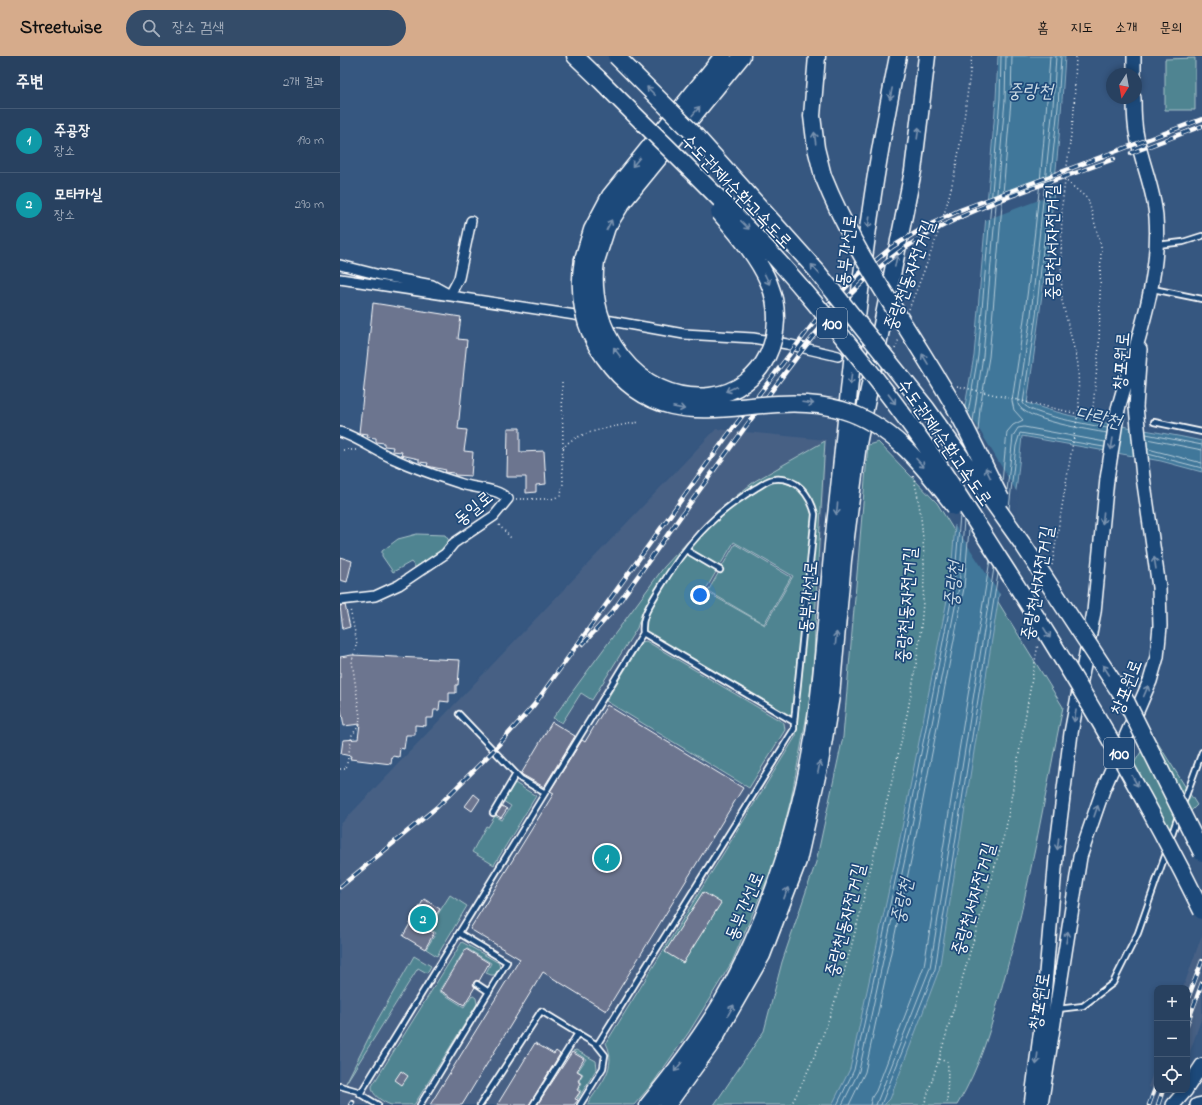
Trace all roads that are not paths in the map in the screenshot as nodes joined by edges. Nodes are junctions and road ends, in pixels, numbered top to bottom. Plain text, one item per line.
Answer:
1 (575, 56) edge
2 (616, 56) edge
3 (723, 56) edge
4 (742, 56) edge
5 (817, 56) edge
6 (898, 56) edge
7 (927, 56) edge
8 (1134, 56) edge
9 (1134, 68) edge
10 (595, 75) junction
11 (1134, 104) edge
12 (471, 221) dead end
13 (1202, 236) edge
14 (1157, 244) junction
15 (589, 260) junction
16 (340, 265) edge
17 (340, 279) edge
18 (1150, 288) junction
19 (450, 295) junction
20 (1202, 299) edge
21 (1143, 320) junction
22 (838, 356) dead end
23 (1154, 422) dead end
24 (340, 432) edge
25 (1202, 432) edge
26 (1024, 546) junction
27 (686, 550) junction
28 (720, 570) dead end
29 (344, 600) edge
30 (1026, 600) junction
31 (643, 633) junction
32 (459, 714) dead end
33 (794, 722) junction
34 (1202, 752) edge
35 (516, 774) junction
36 (545, 793) junction
37 (493, 813) dead end
38 (1202, 853) edge
39 (1202, 911) edge
40 (459, 933) junction
41 (477, 984) dead end
42 (489, 992) junction
43 (1056, 1009) junction
44 (578, 1033) junction
45 (597, 1045) junction
46 (1202, 1065) edge
47 (1034, 1082) junction
48 (1190, 1083) edge
49 (340, 1086) edge
50 (361, 1092) junction
51 (1183, 1093) edge
52 (1043, 1102) edge
53 (1202, 1104) edge
54 (378, 1105) edge
55 (420, 1105) edge
56 (480, 1105) edge
57 (532, 1105) edge
58 (580, 1105) edge
59 (648, 1105) edge
60 (668, 1105) edge
61 (1022, 1105) edge
62 (1031, 1105) edge
63 (1173, 1105) edge
64 (1197, 1105) edge

1 - 10 highway, 수도권제1순환고속도로 / 100
26 -> 2 highway, 수도권제1순환고속도로 / 100, bridge
3 -> 15 highway
15 -> 4 highway
26 -> 5 highway, bridge
6 -> 59 highway, 동부간선로
60 -> 7 highway, 동부간선로
8 - 9 street
10 -> 15 highway, bridge
10 -> 30 highway, 수도권제1순환고속도로 / 100, bridge
11 - 14 street, 창포원로
12 - 19 street
13 - 14 lane
14 - 18 street, 창포원로
15 -> 30 highway, bridge
16 - 19 street
17 - 19 street
18 - 20 lane
18 - 21 street, 창포원로
19 - 22 street
43 -> 21 street, 창포원로, bridge
21 -> 47 street, 창포원로, bridge
23 - 25 lane
24 - 29 street, 동일로
38 -> 26 highway, 수도권제1순환고속도로 / 100, bridge
27 - 28 lane
27 - 31 lane
27 - 33 lane
30 -> 39 highway, 수도권제1순환고속도로 / 100, bridge
31 - 33 lane
31 - 36 lane
32 - 35 lane
33 - 45 lane
34 - 43 lane
35 - 36 lane
35 - 37 lane
36 - 40 lane
40 - 42 lane
40 - 50 lane
41 - 42 lane
42 - 55 lane
43 - 52 street, 창포원로
44 - 45 lane
44 - 56 lane
44 - 57 lane
45 - 58 lane
46 - 48 street
47 - 61 street
47 - 62 street, 창포원로
49 - 50 lane
50 - 54 lane
51 - 63 street
53 - 64 street

